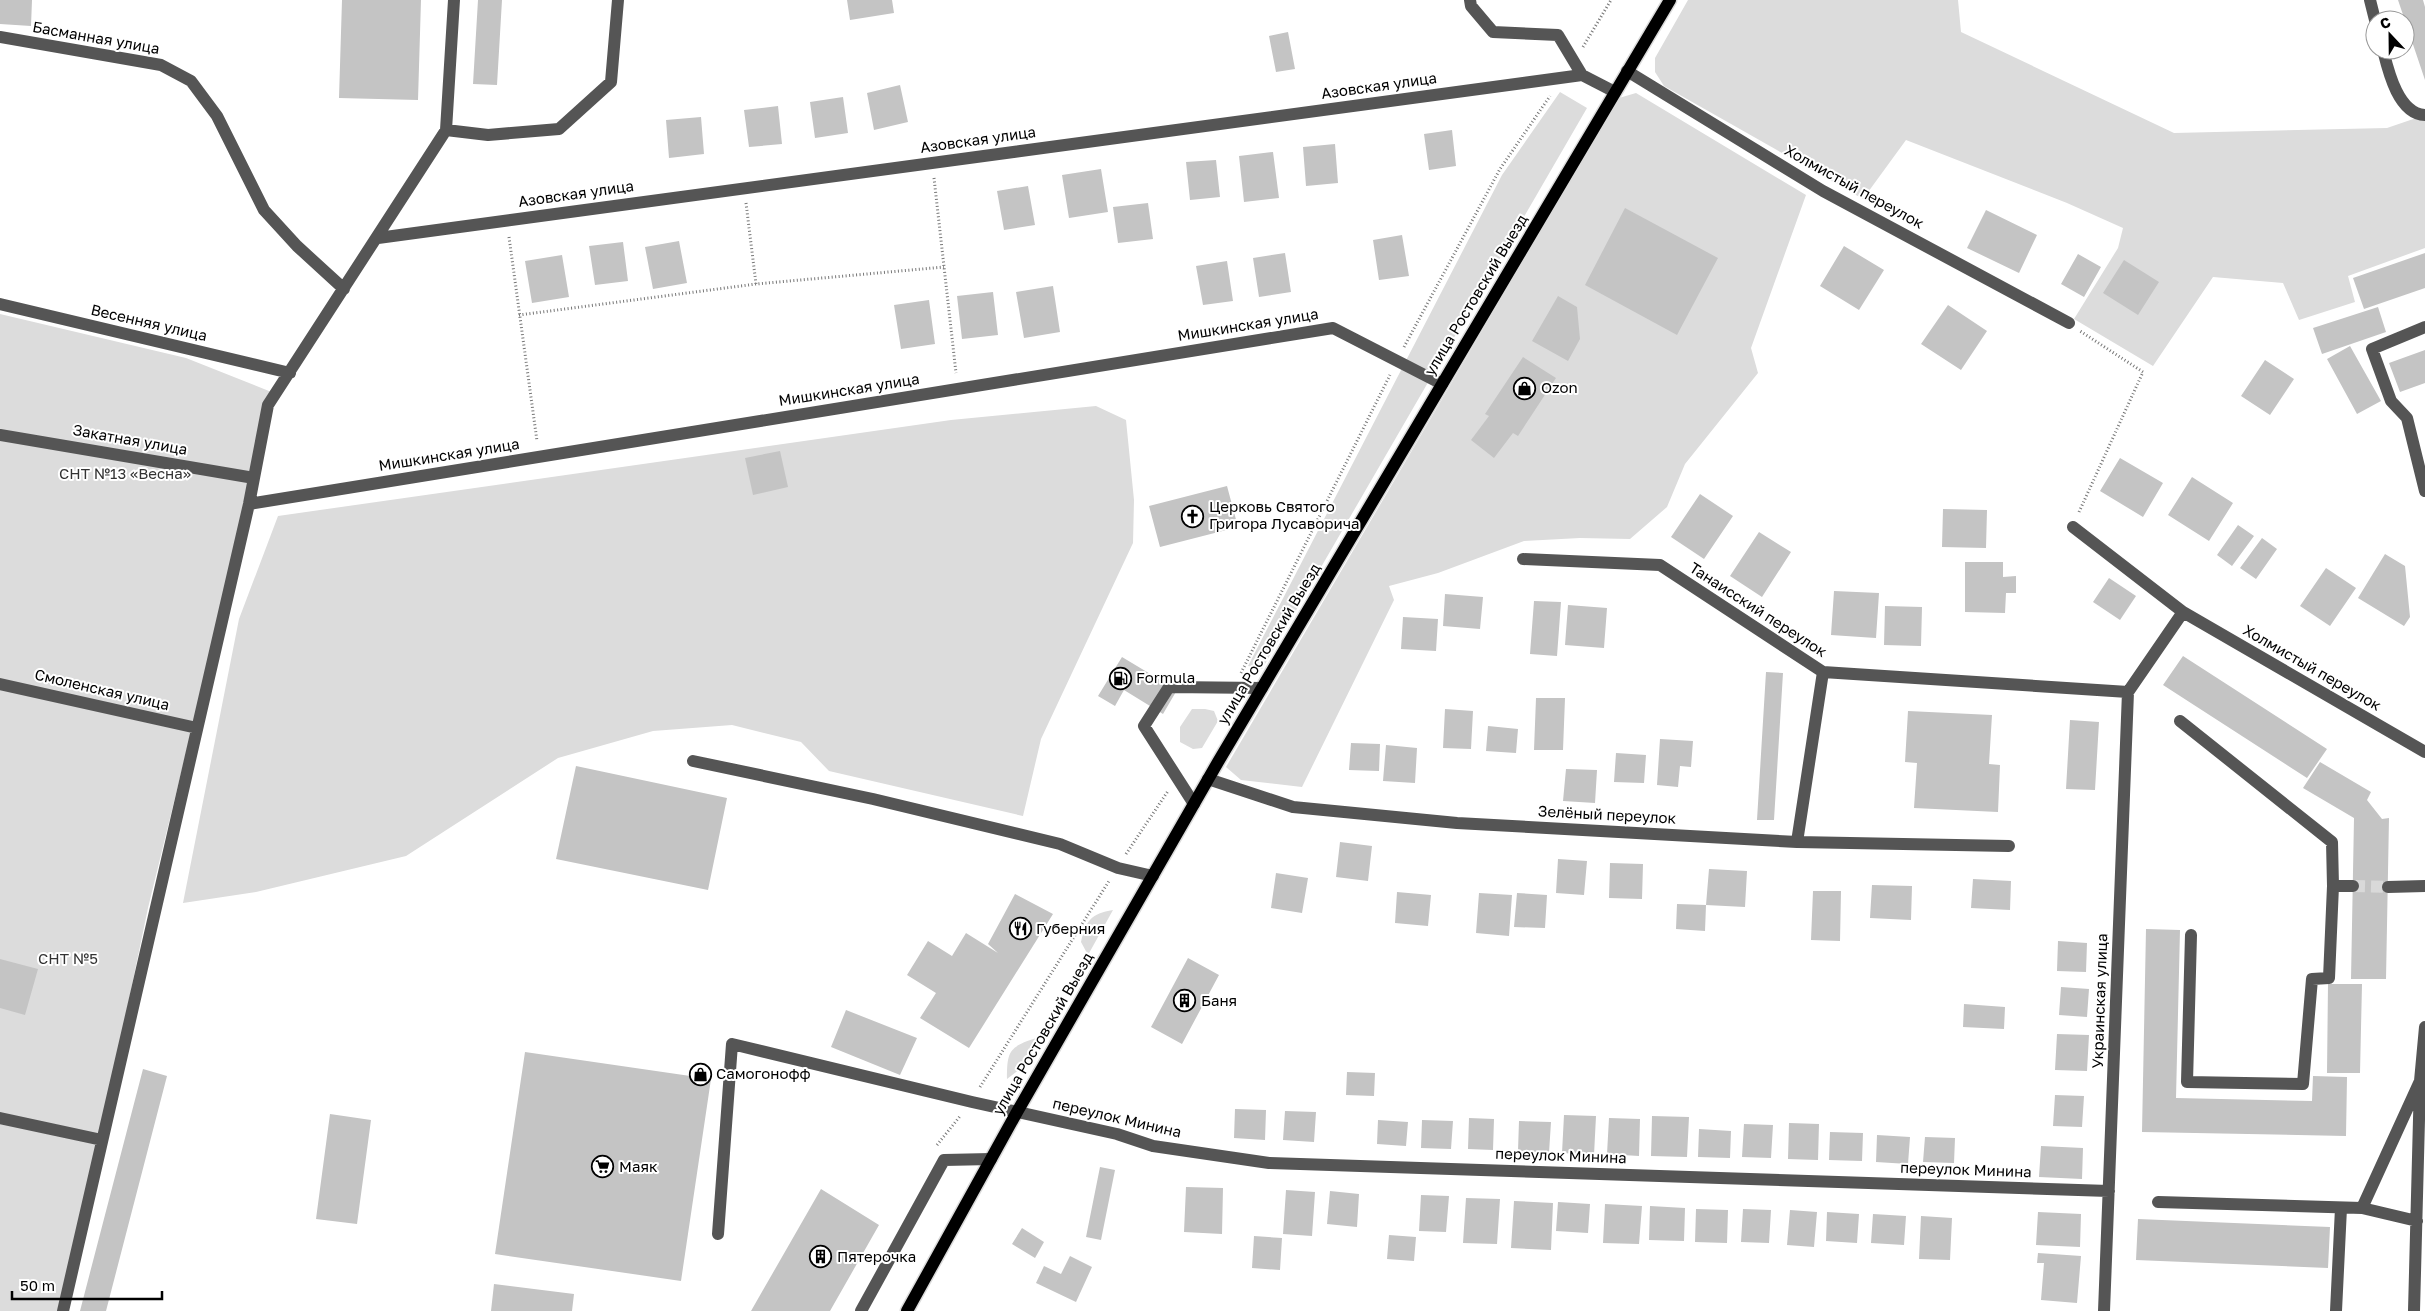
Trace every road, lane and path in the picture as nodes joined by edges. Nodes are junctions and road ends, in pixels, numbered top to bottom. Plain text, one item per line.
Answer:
1 (454, 0) edge
2 (618, 0) edge
3 (1470, 0) edge
4 (1611, 0) edge
5 (1670, 0) edge
6 (0, 37) edge
7 (2386, 60) edge
8 (1574, 62) junction
9 (1627, 71) junction
10 (1582, 75) junction
11 (1563, 78) junction
12 (1615, 92) junction
13 (2425, 115) edge
14 (446, 130) junction
15 (932, 163) junction
16 (744, 188) junction
17 (507, 220) junction
18 (378, 238) junction
19 (944, 267) junction
20 (756, 284) junction
21 (344, 289) junction
22 (0, 304) edge
23 (519, 314) junction
24 (2069, 323) joint
25 (2425, 328) edge
26 (1397, 361) junction
27 (290, 373) junction
28 (1442, 384) junction
29 (958, 389) junction
30 (0, 435) edge
31 (540, 456) junction
32 (254, 478) junction
33 (2425, 492) edge
34 (249, 504) junction
35 (2073, 526) joint
36 (1523, 560) dead end
37 (2183, 612) junction
38 (1823, 672) junction
39 (0, 684) edge
40 (1236, 687) junction
41 (1262, 688) junction
42 (2128, 692) junction
43 (2180, 721) dead end
44 (197, 728) junction
45 (2425, 752) edge
46 (693, 762) dead end
47 (1208, 779) junction
48 (1178, 782) junction
49 (1194, 804) junction
50 (1797, 842) junction
51 (2009, 846) dead end
52 (1118, 868) junction
53 (1153, 876) junction
54 (2333, 886) junction
55 (2353, 886) tunnel mouth
56 (2388, 886) tunnel mouth
57 (2425, 886) edge
58 (2191, 935) dead end
59 (2425, 1026) edge
60 (2420, 1081) junction
61 (972, 1102) junction
62 (1017, 1112) junction
63 (0, 1118) edge
64 (102, 1140) junction
65 (934, 1150) dead end
66 (991, 1159) junction
67 (2109, 1191) junction
68 (2158, 1202) dead end
69 (2341, 1208) junction
70 (2362, 1208) junction
71 (2417, 1221) junction
72 (718, 1234) dead end
73 (63, 1311) edge
74 (861, 1311) edge
75 (907, 1311) edge
76 (2104, 1311) edge
77 (2336, 1311) edge
78 (2414, 1311) edge

1 - 14 street
2 - 14 street
3 - 8 street
4 - 8 path
5 - 9 main road, улица Ростовский Выезд
6 - 21 street, Басманная улица
7 - 13 street
8 - 10 street
9 - 12 main road, улица Ростовский Выезд
9 - 24 street, Холмистый переулок
10 - 11 street, Азовская улица
10 - 12 street
11 - 15 street, Азовская улица
11 - 26 path
12 - 28 main road, улица Ростовский Выезд
14 - 18 street
15 - 16 street, Азовская улица
15 - 19 path
16 - 17 street, Азовская улица
16 - 20 path
17 - 18 street, Азовская улица
17 - 23 path
18 - 21 street
19 - 20 path
19 - 29 path
20 - 23 path
21 - 27 street
22 - 27 street, Весенняя улица
23 - 31 path
24 - 35 path
25 - 33 street
26 - 28 street, Мишкинская улица
26 - 29 street, Мишкинская улица
26 - 40 path
27 - 32 street
28 - 41 main road, улица Ростовский Выезд
29 - 31 street, Мишкинская улица
30 - 32 street, Закатная улица
31 - 34 street, Мишкинская улица
32 - 34 street
34 - 44 street
35 - 37 street, Холмистый переулок
36 - 38 street, Танаисский переулок
37 - 42 street
37 - 45 street, Холмистый переулок
38 - 42 street, Танаисский переулок
38 - 50 street
39 - 44 street, Смоленская улица
40 - 41 street
40 - 48 street
41 - 47 main road, улица Ростовский Выезд
42 - 67 street, Украинская улица
43 - 54 street
44 - 64 street
46 - 52 street
47 - 49 main road, улица Ростовский Выезд
47 - 50 street, Зелёный переулок
48 - 49 street
48 - 52 path
49 - 53 main road, улица Ростовский Выезд
50 - 51 street, Зелёный переулок
52 - 53 street
52 - 61 path
53 - 62 main road, улица Ростовский Выезд
54 - 55 street
54 - 58 street
56 - 57 street
59 - 60 street
60 - 70 street
60 - 71 street
61 - 62 street, переулок Минина
61 - 65 path
61 - 72 street, переулок Минина
62 - 66 main road, улица Ростовский Выезд
62 - 67 street, переулок Минина
63 - 64 street
64 - 73 street
66 - 74 street
66 - 75 main road, улица Ростовский Выезд
67 - 76 street, Украинская улица
68 - 69 street
69 - 70 street
69 - 77 street
70 - 71 street
71 - 78 street

